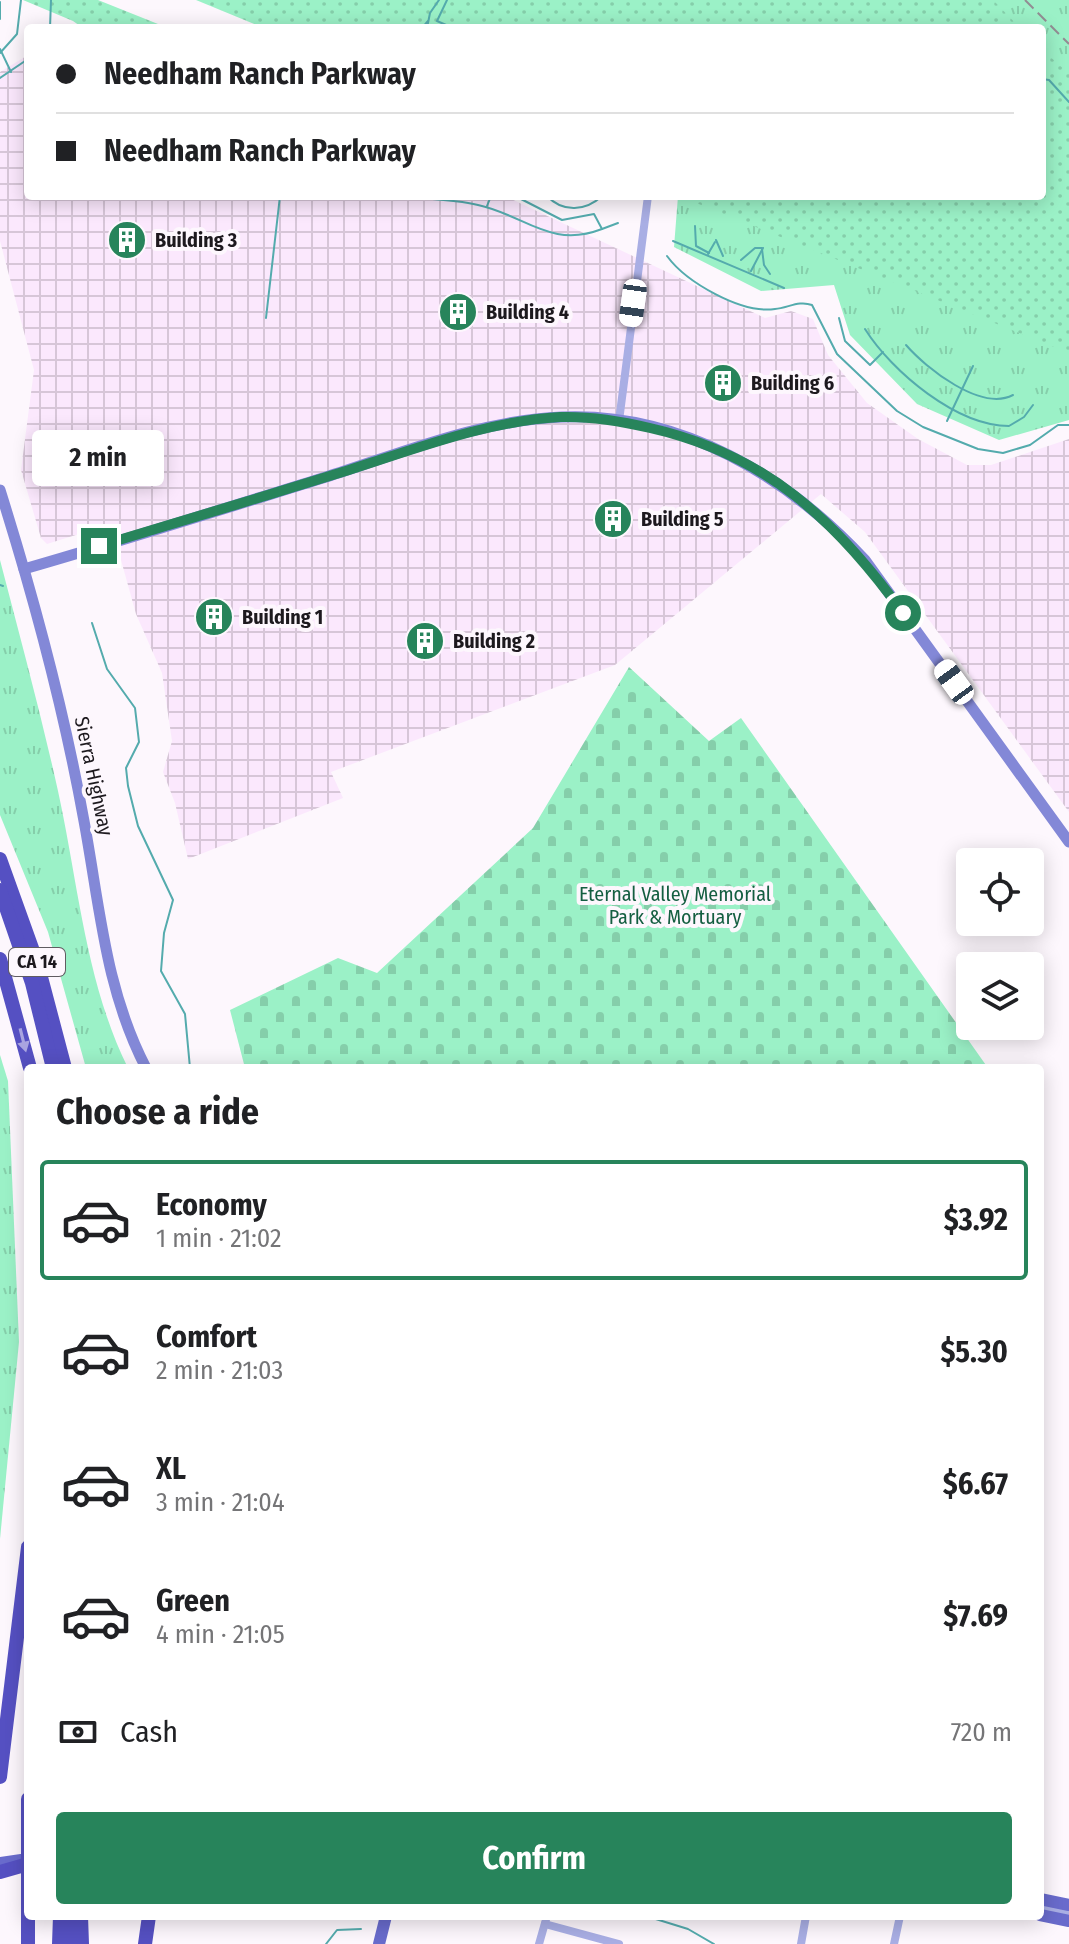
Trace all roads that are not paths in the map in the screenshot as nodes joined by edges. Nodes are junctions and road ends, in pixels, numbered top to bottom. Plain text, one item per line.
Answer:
1 (647, 200) edge
2 (619, 421) junction
3 (0, 490) edge
4 (24, 569) junction
5 (1069, 842) edge
6 (0, 859) edge
7 (0, 890) edge
8 (0, 913) edge
9 (0, 959) edge
10 (29, 1064) edge
11 (43, 1064) edge
12 (52, 1064) edge
13 (64, 1064) edge
14 (144, 1064) edge
15 (24, 1580) edge
16 (0, 1777) edge
17 (24, 1862) edge
18 (0, 1863) edge
19 (24, 1863) edge
20 (0, 1872) edge
21 (1044, 1900) edge
22 (1069, 1905) edge
23 (1044, 1908) edge
24 (1069, 1912) edge
25 (1044, 1916) edge
26 (28, 1920) edge
27 (60, 1920) edge
28 (71, 1920) edge
29 (81, 1920) edge
30 (90, 1920) edge
31 (148, 1920) edge
32 (385, 1920) edge
33 (546, 1920) edge
34 (805, 1920) edge
35 (899, 1920) edge
36 (1069, 1921) edge
37 (28, 1944) edge
38 (59, 1944) edge
39 (71, 1944) edge
40 (82, 1944) edge
41 (90, 1944) edge
42 (145, 1944) edge
43 (379, 1944) edge
44 (539, 1944) edge
45 (619, 1944) edge
46 (801, 1944) edge
47 (894, 1944) edge

1 - 2 street
2 - 4 street
2 - 5 street
3 - 4 street, Sierra Highway
4 - 14 street, Sierra Highway
6 - 13 highway, CA 14
7 - 12 highway
8 - 11 highway
9 -> 10 highway, CA 14
15 - 16 highway
17 - 18 main road
19 - 20 highway
21 - 22 main road
23 - 24 street
25 - 36 main road
26 - 37 highway
27 - 38 highway
28 - 39 highway
29 - 40 highway
30 - 41 highway
31 - 42 highway
32 - 43 main road
33 - 44 street
33 - 45 street
34 - 46 street
35 - 47 street

